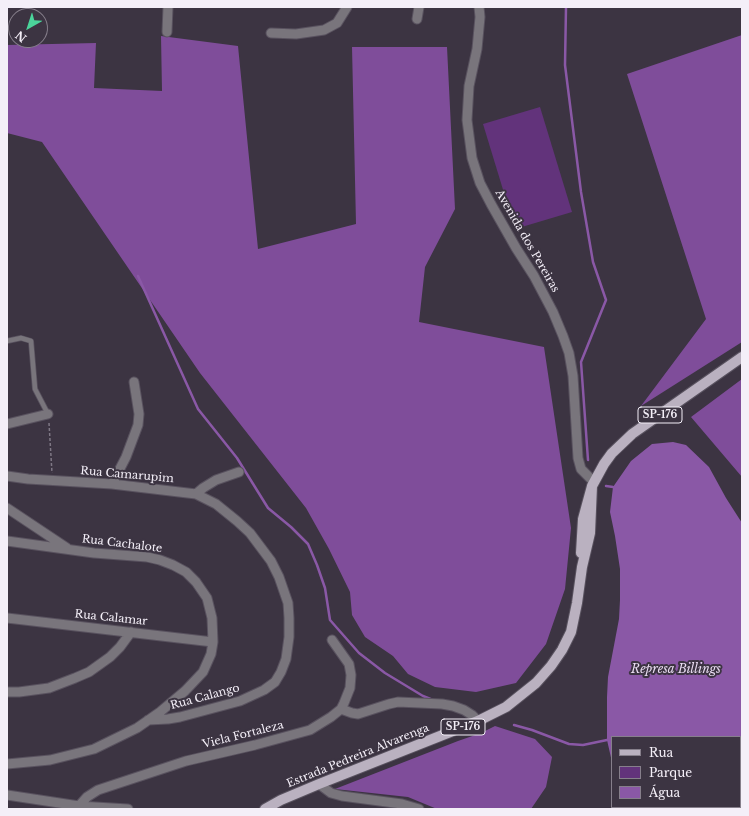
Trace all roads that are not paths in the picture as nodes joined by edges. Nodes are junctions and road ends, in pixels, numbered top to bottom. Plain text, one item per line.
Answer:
1 (168, 7) edge
2 (347, 7) edge
3 (419, 7) edge
4 (478, 7) edge
5 (417, 19) dead end
6 (167, 32) dead end
7 (271, 33) dead end
8 (7, 341) edge
9 (742, 357) edge
10 (134, 382) dead end
11 (48, 414) joint
12 (7, 424) edge
13 (239, 472) dead end
14 (7, 476) edge
15 (593, 483) junction
16 (112, 484) junction
17 (196, 494) junction
18 (7, 508) edge
19 (7, 542) edge
20 (68, 549) junction
21 (7, 618) edge
22 (132, 632) junction
23 (332, 640) dead end
24 (213, 642) junction
25 (7, 692) edge
26 (341, 709) junction
27 (148, 720) junction
28 (478, 721) junction
29 (7, 764) edge
30 (319, 784) junction
31 (7, 795) edge
32 (78, 806) junction
33 (128, 809) edge
34 (265, 809) edge
35 (418, 809) edge

1 - 6 street
2 - 7 street
3 - 5 street
4 - 15 street, Avenida dos Pereiras
8 - 11 lane
9 - 15 main road, SP-176
10 - 16 street
11 - 12 street
13 - 17 street
14 - 16 street, Rua Camarupim
15 - 28 main road, Estrada Pedreira Alvarenga / SP-176
16 - 17 street, Rua Camarupim
17 - 27 street, Rua Calango
18 - 20 street
19 - 20 street, Rua Cachalote
20 - 24 street, Rua Cachalote
21 - 22 street, Rua Calamar
22 - 24 street, Rua Calamar
22 - 25 street
23 - 26 street
24 - 27 street, Rua Cachalote
26 - 28 street
26 - 32 street, Viela Fortaleza
27 - 29 street, Rua Cachalote
28 - 30 main road, Estrada Pedreira Alvarenga / SP-176
30 - 34 main road, Estrada Pedreira Alvarenga / SP-176
30 - 35 street
31 - 32 street
32 - 33 street

